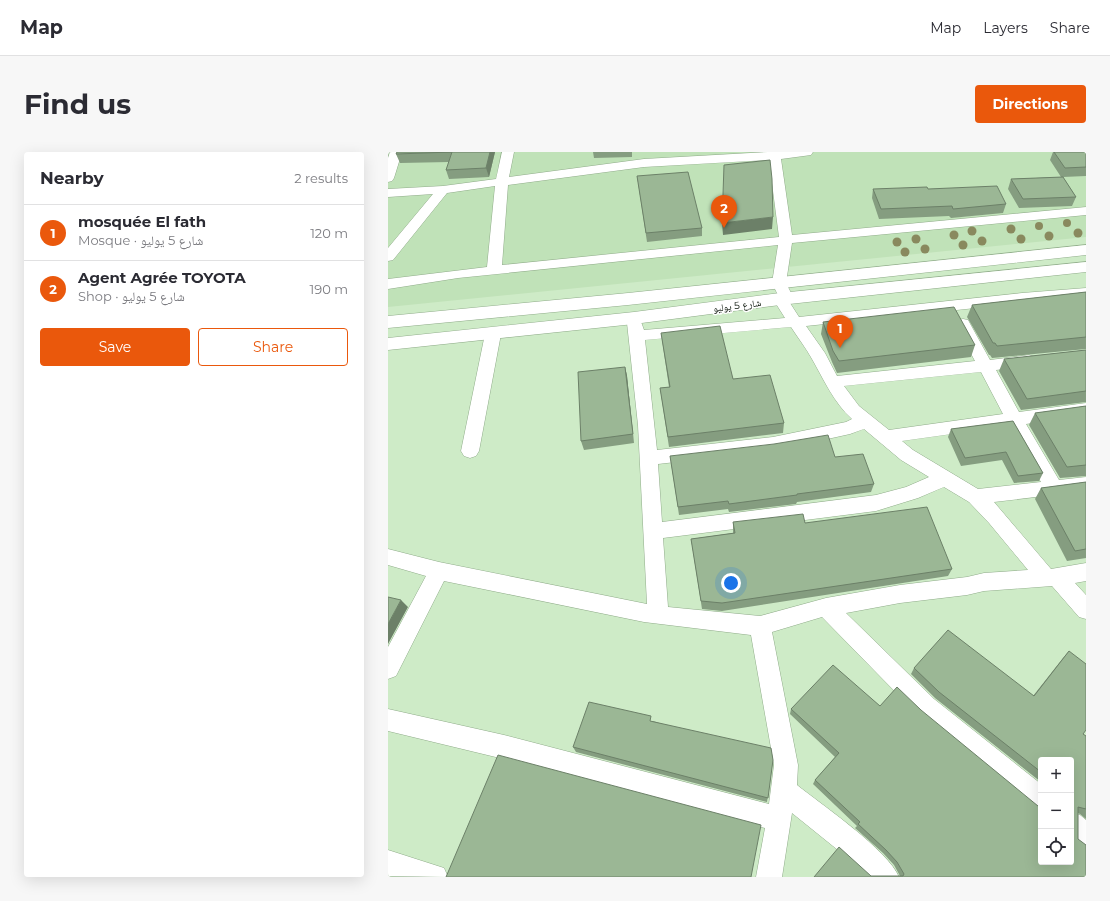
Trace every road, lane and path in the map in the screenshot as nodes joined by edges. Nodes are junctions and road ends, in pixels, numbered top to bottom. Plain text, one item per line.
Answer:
1 (396, 152) edge
2 (508, 152) edge
3 (807, 152) edge
4 (774, 154) edge
5 (645, 158) edge
6 (388, 178) edge
7 (502, 182) junction
8 (443, 190) junction
9 (388, 193) edge
10 (1086, 211) edge
11 (786, 240) junction
12 (1086, 250) edge
13 (388, 256) edge
14 (1086, 267) edge
15 (494, 271) junction
16 (388, 284) edge
17 (1086, 293) edge
18 (782, 294) junction
19 (951, 305) junction
20 (388, 322) edge
21 (795, 322) junction
22 (635, 327) junction
23 (493, 334) junction
24 (388, 344) edge
25 (1048, 359) edge
26 (986, 366) junction
27 (832, 382) junction
28 (1086, 409) edge
29 (1014, 419) junction
30 (865, 420) junction
31 (885, 437) junction
32 (470, 451) dead end
33 (649, 458) junction
34 (945, 477) junction
35 (1086, 484) edge
36 (1054, 488) junction
37 (976, 497) junction
38 (652, 531) junction
39 (388, 557) edge
40 (439, 571) junction
41 (1086, 572) edge
42 (1052, 577) junction
43 (826, 607) junction
44 (1086, 610) edge
45 (658, 615) junction
46 (760, 626) junction
47 (388, 669) edge
48 (388, 720) edge
49 (784, 791) junction
50 (1038, 798) edge
51 (778, 820) junction
52 (1074, 827) edge
53 (1086, 837) edge
54 (388, 863) edge
55 (435, 877) edge
56 (769, 877) edge
57 (886, 877) edge

1 - 6 street
2 - 7 street
3 - 4 street
4 - 5 street
4 - 11 street
5 - 7 street
7 - 8 street
7 - 15 street
8 - 9 street
8 - 13 street
10 - 11 street
11 - 15 street
11 - 18 street
12 - 18 main road, شارع 5 يوليو
14 - 18 main road, شارع 5 يوليو
15 - 16 street
17 - 19 street
18 - 20 main road, شارع 5 يوليو
18 - 21 street
18 - 22 main road, شارع 5 يوليو
19 - 21 street
19 - 26 street
21 - 22 street
21 - 27 street
22 - 23 main road, شارع 5 يوليو
22 - 33 street
23 - 24 main road, شارع 5 يوليو
23 - 32 street
25 - 26 street
26 - 27 street
26 - 29 street
27 - 30 street
28 - 29 street
29 - 31 street
29 - 36 street
30 - 31 street
30 - 33 street
31 - 34 street
33 - 38 street
34 - 37 street
34 - 38 street
35 - 36 street
36 - 37 street
37 - 42 street
38 - 45 street
39 - 40 street
40 - 45 street
40 - 47 street
41 - 42 street
42 - 43 street
42 - 44 street
43 - 46 street
43 - 50 street
45 - 46 street
46 - 49 street
48 - 51 street
49 - 51 street
49 - 57 street
51 - 56 street
52 - 53 street
54 - 55 street

